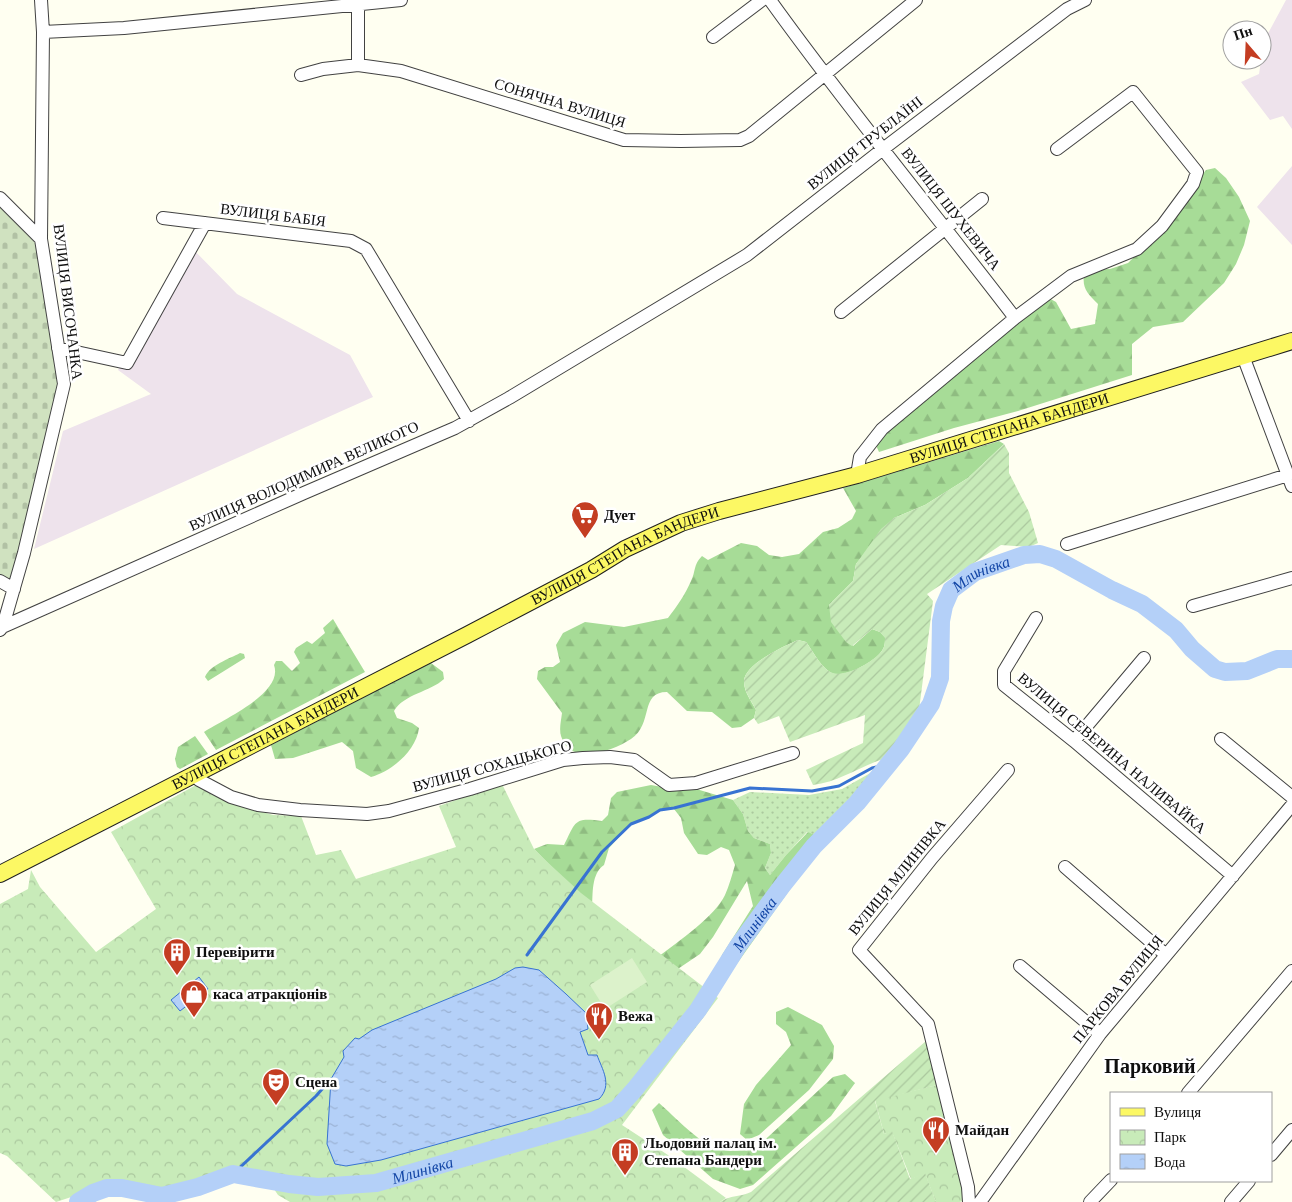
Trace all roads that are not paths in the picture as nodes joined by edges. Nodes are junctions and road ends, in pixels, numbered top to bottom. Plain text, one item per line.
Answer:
1 (41, 0) edge
2 (401, 0) edge
3 (762, 0) edge
4 (770, 0) edge
5 (916, 0) edge
6 (1085, 0) edge
7 (356, 3) edge
8 (43, 32) junction
9 (713, 38) dead end
10 (358, 66) junction
11 (824, 74) junction
12 (301, 75) dead end
13 (883, 149) junction
14 (1057, 149) dead end
15 (0, 198) edge
16 (982, 199) dead end
17 (163, 218) dead end
18 (204, 223) junction
19 (946, 228) junction
20 (41, 239) junction
21 (841, 312) dead end
22 (1015, 318) junction
23 (610, 338) joint
24 (1292, 341) edge
25 (58, 348) junction
26 (1243, 356) junction
27 (468, 421) junction
28 (1287, 459) edge
29 (857, 475) junction
30 (1290, 481) edge
31 (1066, 544) dead end
32 (1292, 578) edge
33 (0, 580) edge
34 (14, 589) junction
35 (1193, 606) dead end
36 (1036, 618) dead end
37 (1, 628) edge
38 (1144, 658) dead end
39 (1221, 739) dead end
40 (1074, 741) junction
41 (793, 753) dead end
42 (1008, 770) dead end
43 (196, 774) junction
44 (1292, 797) edge
45 (1292, 806) edge
46 (1065, 867) dead end
47 (0, 874) edge
48 (1233, 876) junction
49 (1166, 955) junction
50 (1020, 966) dead end
51 (1292, 971) edge
52 (1100, 1034) junction
53 (1189, 1092) edge
54 (1292, 1130) edge
55 (1272, 1154) edge
56 (1110, 1181) edge
57 (1248, 1182) edge
58 (969, 1202) edge
59 (980, 1202) edge
60 (1090, 1202) edge
61 (1231, 1202) edge

1 - 8 street, ВУЛИЦЯ ВИСОЧАНКА
2 - 7 street
3 - 9 street
4 - 11 street, ВУЛИЦЯ ШУХЕВИЧА
5 - 11 street, СОНЯЧНА ВУЛИЦЯ
6 - 13 street, ВУЛИЦЯ ТРУБЛАЇНІ
7 - 8 street
7 - 10 street
8 - 20 street, ВУЛИЦЯ ВИСОЧАНКА
10 - 11 street, СОНЯЧНА ВУЛИЦЯ
10 - 12 street, СОНЯЧНА ВУЛИЦЯ
11 - 13 street, ВУЛИЦЯ ШУХЕВИЧА
13 - 19 street, ВУЛИЦЯ ШУХЕВИЧА
13 - 23 street, ВУЛИЦЯ ТРУБЛАЇНІ
14 - 22 street
15 - 20 street
16 - 19 street
17 - 18 street
18 - 25 street, ВУЛИЦЯ БАБІЯ
18 - 27 street, ВУЛИЦЯ БАБІЯ
19 - 21 street
19 - 22 street, ВУЛИЦЯ ШУХЕВИЧА
20 - 25 street, ВУЛИЦЯ ВИСОЧАНКА
22 - 29 street
23 - 27 street, ВУЛИЦЯ ВОЛОДИМИРА ВЕЛИКОГО
24 - 26 main road, ВУЛИЦЯ СТЕПАНА БАНДЕРИ
25 - 34 street, ВУЛИЦЯ ВИСОЧАНКА
26 - 28 street
26 - 29 main road, ВУЛИЦЯ СТЕПАНА БАНДЕРИ
27 - 37 street, ВУЛИЦЯ ВОЛОДИМИРА ВЕЛИКОГО
28 - 30 street
29 - 43 main road, ВУЛИЦЯ СТЕПАНА БАНДЕРИ
30 - 31 street
32 - 35 street
33 - 34 street
34 - 37 street, ВУЛИЦЯ ВИСОЧАНКА
36 - 40 street, ВУЛИЦЯ СЕВЕРИНА НАЛИВАЙКА
38 - 40 street
39 - 44 street
40 - 48 street, ВУЛИЦЯ СЕВЕРИНА НАЛИВАЙКА
41 - 43 street, ВУЛИЦЯ СОХАЦЬКОГО
42 - 58 street, ВУЛИЦЯ МЛИНІВКА
43 - 47 main road, ВУЛИЦЯ СТЕПАНА БАНДЕРИ
45 - 48 street, ПАРКОВА ВУЛИЦЯ
46 - 49 street
48 - 49 street, ПАРКОВА ВУЛИЦЯ
49 - 52 street, ПАРКОВА ВУЛИЦЯ
50 - 52 street
51 - 53 street
52 - 59 street, ПАРКОВА ВУЛИЦЯ
54 - 55 street
56 - 60 street
57 - 61 street

